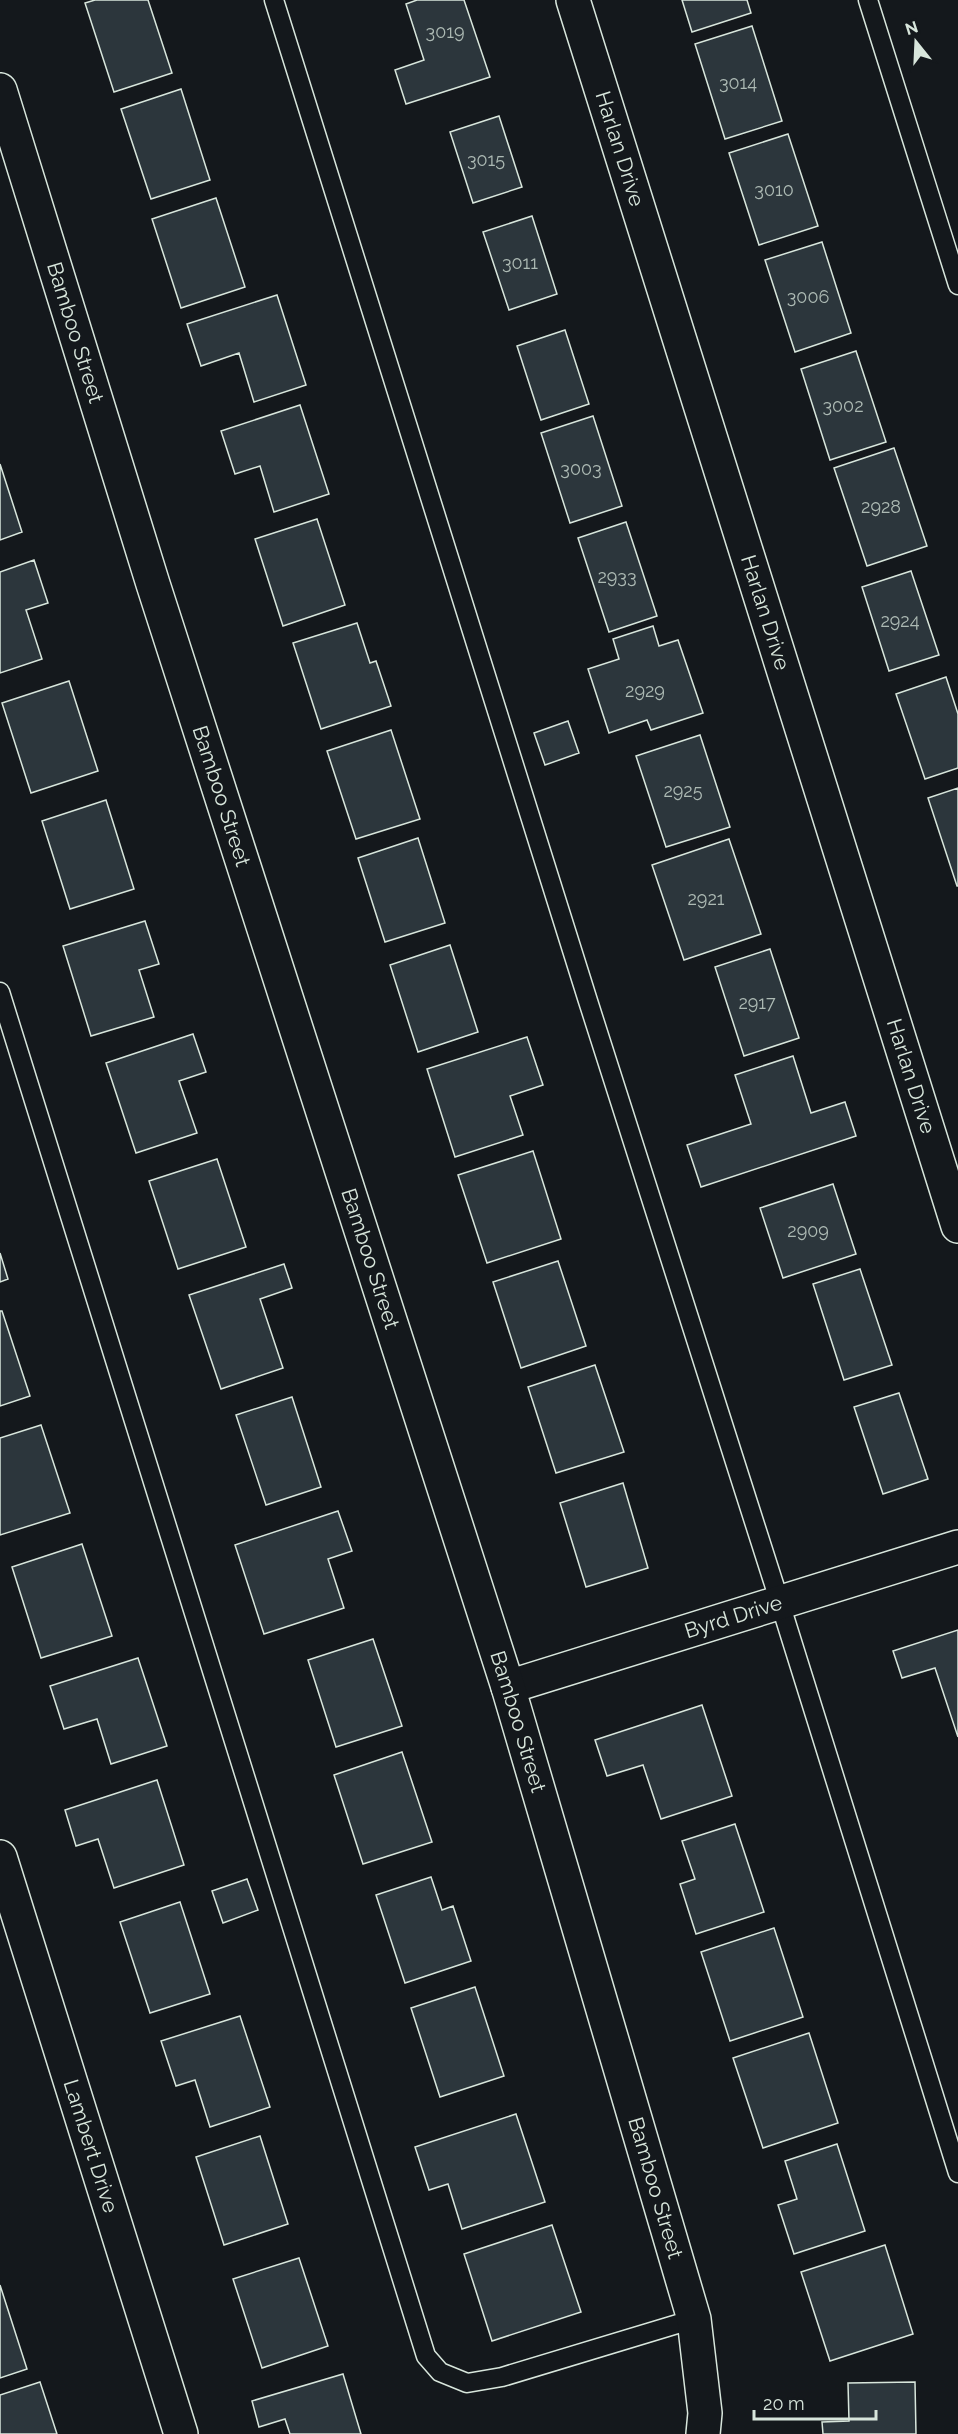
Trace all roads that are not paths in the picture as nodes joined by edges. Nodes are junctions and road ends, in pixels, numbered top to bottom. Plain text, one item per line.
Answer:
1 (274, 0) edge
2 (573, 0) edge
3 (868, 0) edge
4 (0, 90) edge
5 (958, 285) edge
6 (0, 992) edge
7 (958, 1226) edge
8 (958, 1547) edge
9 (780, 1603) junction
10 (508, 1687) junction
11 (0, 1857) edge
12 (958, 2173) edge
13 (694, 2319) junction
14 (181, 2434) edge
15 (703, 2434) edge

1 - 9 lane
2 - 7 street, Harlan Drive
3 - 5 lane
4 - 10 street, Bamboo Street
6 - 13 lane
8 - 9 street, Byrd Drive
9 - 10 street, Byrd Drive
9 - 12 lane
10 - 13 street, Bamboo Street
11 - 14 street, Lambert Drive
13 - 15 street, Bamboo Street

